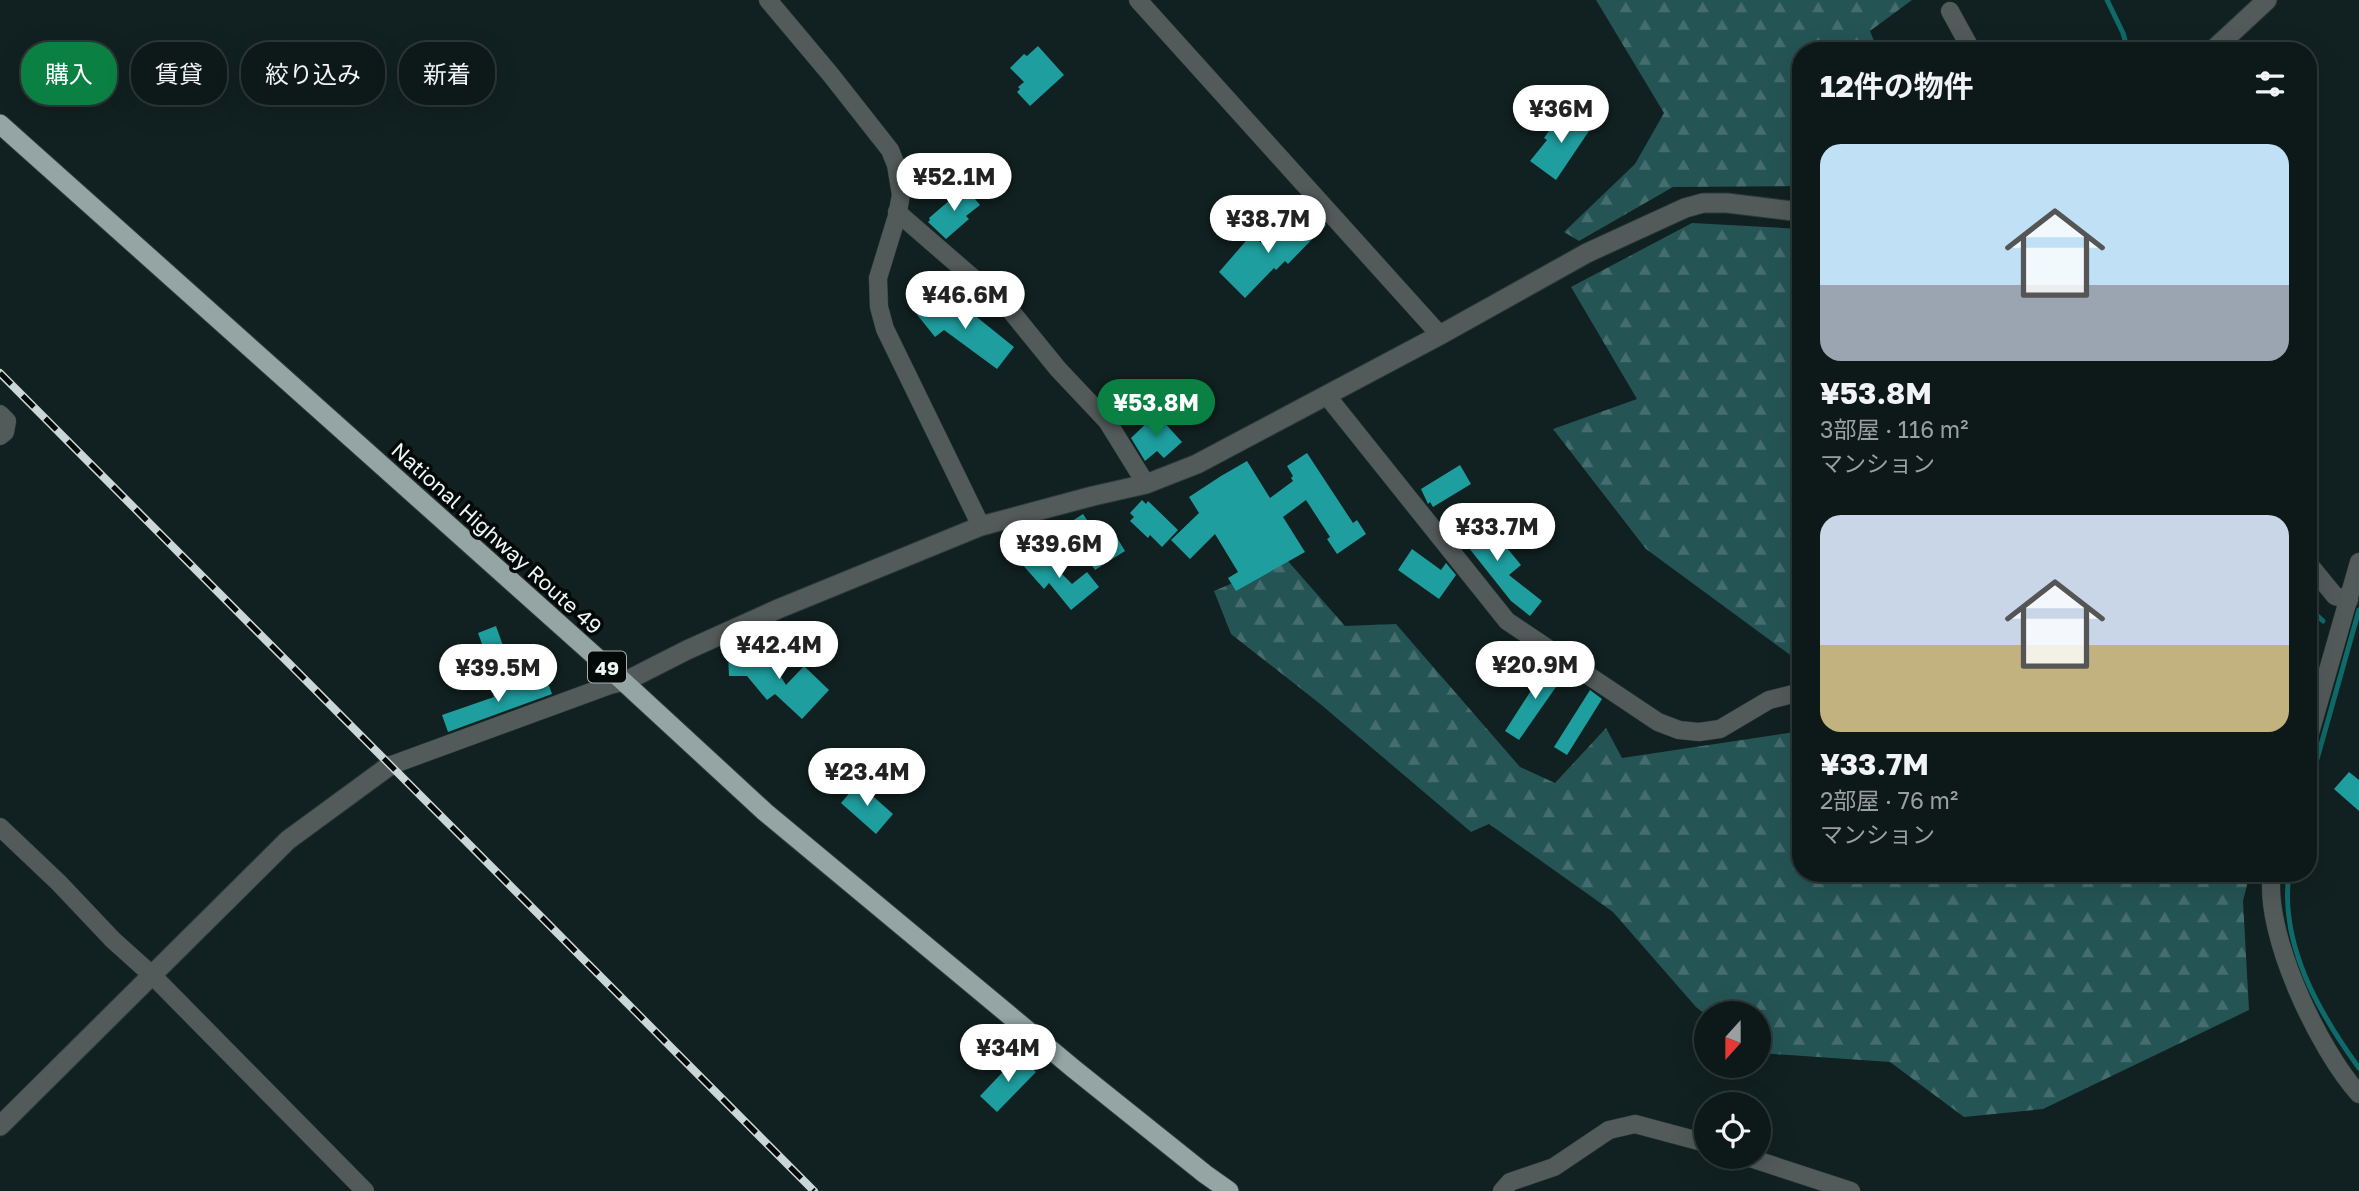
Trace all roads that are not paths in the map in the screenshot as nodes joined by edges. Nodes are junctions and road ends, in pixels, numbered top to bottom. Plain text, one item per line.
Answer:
1 (768, 0) edge
2 (1138, 0) edge
3 (2267, 0) edge
4 (1950, 10) dead end
5 (1967, 42) edge
6 (2222, 42) edge
7 (0, 124) edge
8 (1792, 211) edge
9 (897, 212) junction
10 (1440, 335) junction
11 (1327, 396) junction
12 (0, 414) edge
13 (0, 436) edge
14 (1146, 485) junction
15 (981, 526) junction
16 (2359, 562) edge
17 (2317, 574) edge
18 (2349, 600) junction
19 (624, 682) junction
20 (1792, 694) edge
21 (2317, 709) edge
22 (390, 766) joint
23 (3, 836) edge
24 (2271, 882) edge
25 (153, 976) junction
26 (2359, 1094) edge
27 (0, 1126) edge
28 (1694, 1140) edge
29 (1771, 1165) edge
30 (365, 1191) edge
31 (1229, 1191) edge
32 (1502, 1191) edge
33 (1851, 1191) edge

1 - 9 street
2 - 10 street
3 - 6 street
4 - 5 street
7 - 19 highway, National Highway Route 49 / 49
8 - 10 street
9 - 14 street
9 - 15 street
10 - 11 street
11 - 14 street
11 - 20 street
12 - 13 street
14 - 15 street
15 - 19 street
16 - 18 street
17 - 18 street
18 - 21 street
19 - 22 street
19 - 31 highway, National Highway Route 49 / 49
22 - 25 street
23 - 25 street
24 - 26 street
25 - 27 street
25 - 30 street
28 - 32 street
29 - 33 street

